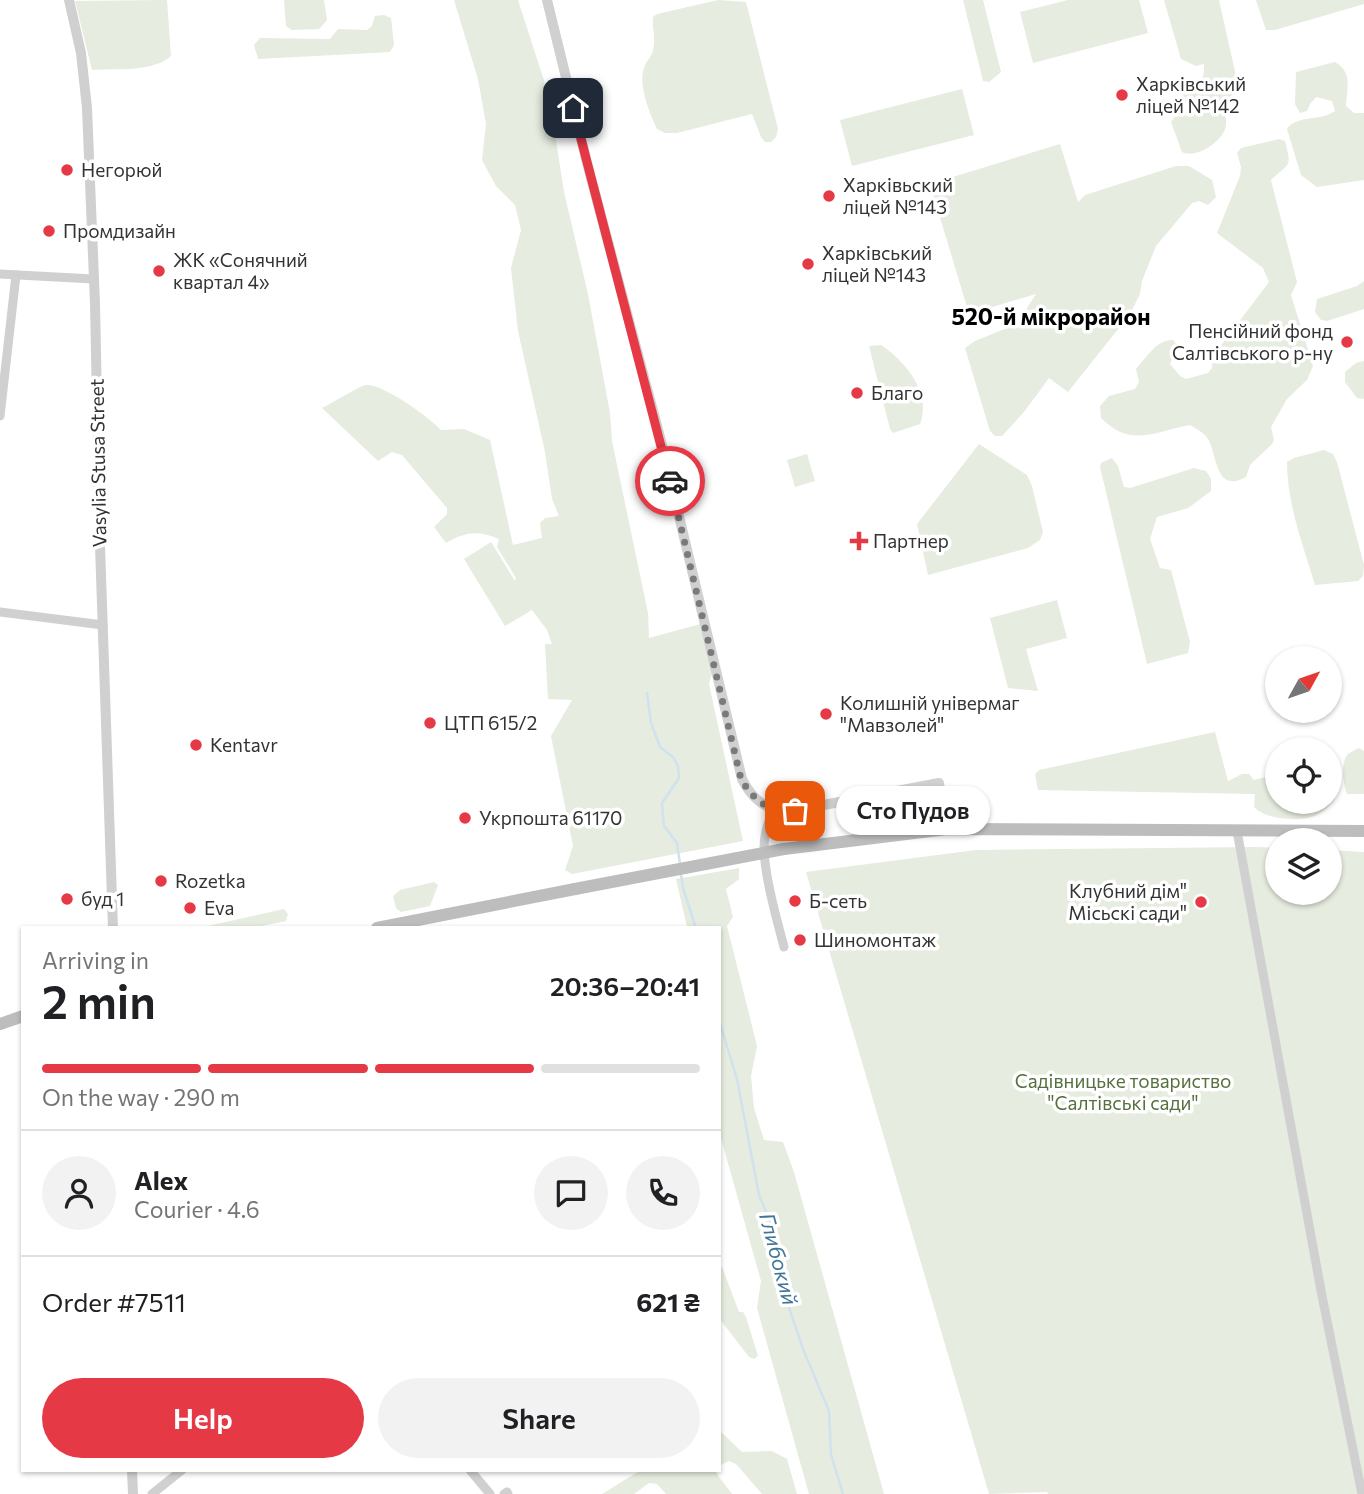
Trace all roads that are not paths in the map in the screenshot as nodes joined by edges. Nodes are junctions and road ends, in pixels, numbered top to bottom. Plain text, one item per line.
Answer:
1 (69, 0) edge
2 (547, 0) edge
3 (0, 274) edge
4 (16, 275) junction
5 (93, 279) junction
6 (0, 416) edge
7 (0, 612) edge
8 (103, 625) junction
9 (774, 810) junction
10 (947, 829) junction
11 (1237, 831) junction
12 (1364, 831) edge
13 (113, 926) edge
14 (387, 926) edge
15 (784, 947) dead end
16 (21, 1017) edge
17 (0, 1024) edge
18 (132, 1472) edge
19 (180, 1472) edge
20 (472, 1472) edge
21 (133, 1494) edge
22 (152, 1494) edge
23 (490, 1494) edge
24 (1362, 1494) edge

1 - 5 street, Vasylia Stusa Street
2 - 9 street
3 - 4 street
4 - 5 street
4 - 6 street
5 - 8 street, Vasylia Stusa Street
7 - 8 street
8 - 13 street, Vasylia Stusa Street
9 - 10 street
9 - 15 street
10 - 11 main road
10 - 14 main road, bridge
11 - 12 main road
11 - 24 street
16 - 17 main road
18 - 21 street
19 - 22 street
20 - 23 street

